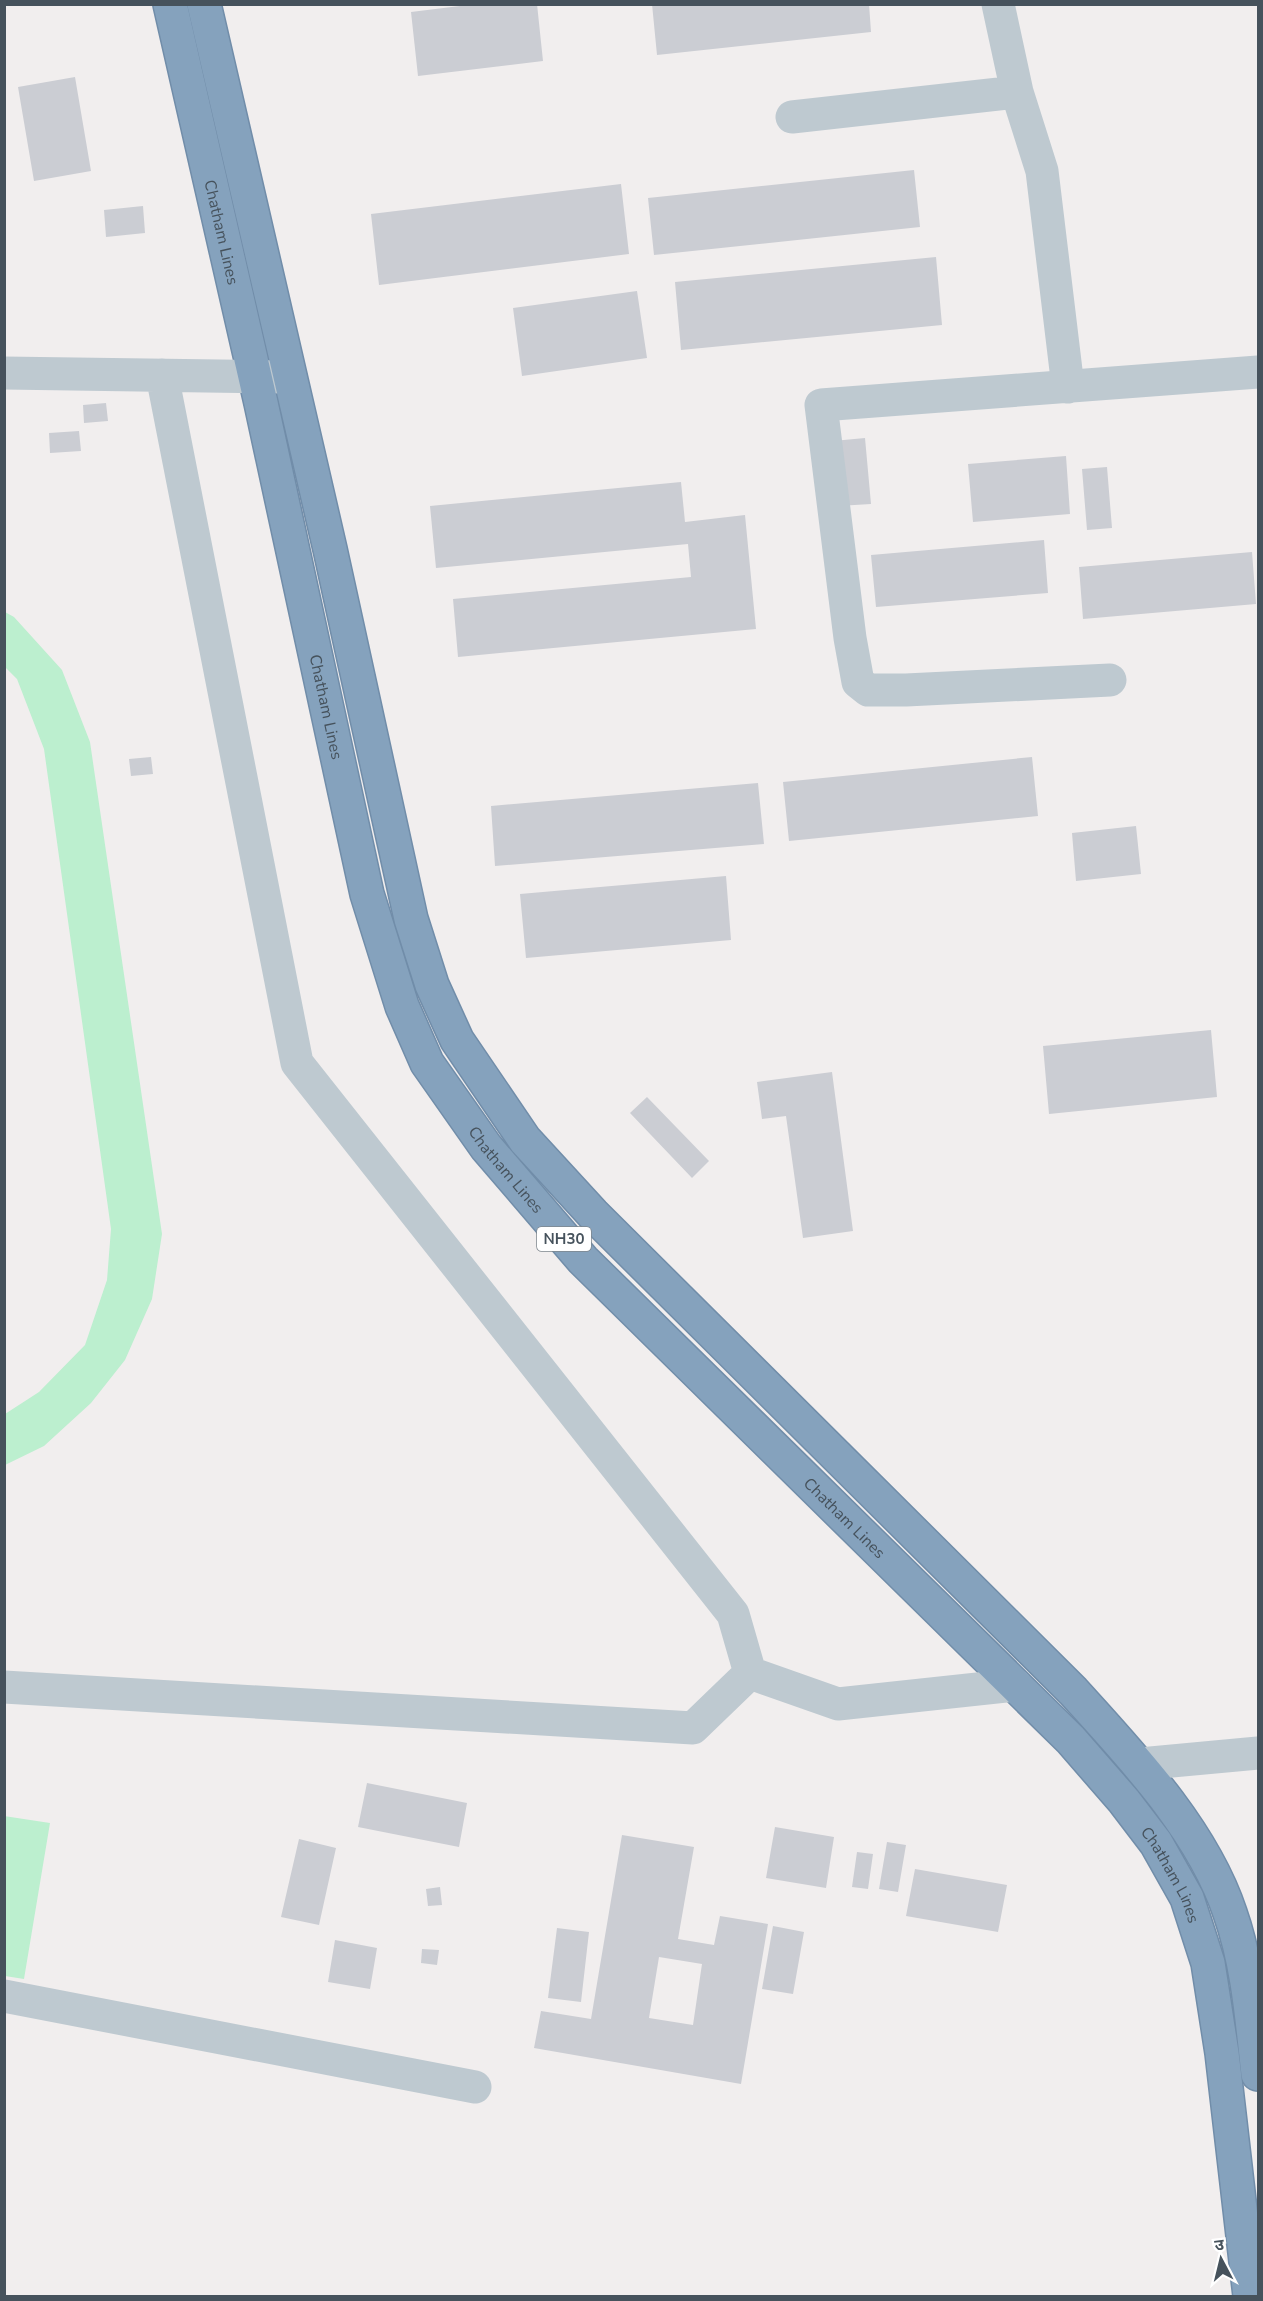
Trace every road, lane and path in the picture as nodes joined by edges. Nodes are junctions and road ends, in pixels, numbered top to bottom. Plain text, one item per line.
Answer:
1 (170, 4) edge
2 (204, 4) edge
3 (998, 4) edge
4 (1017, 92) junction
5 (792, 117) dead end
6 (1258, 372) edge
7 (4, 374) edge
8 (162, 375) junction
9 (255, 377) junction
10 (290, 377) junction
11 (1068, 387) junction
12 (1110, 680) dead end
13 (750, 1673) junction
14 (1015, 1685) junction
15 (4, 1687) edge
16 (1258, 1753) edge
17 (1140, 1764) junction
18 (4, 1996) edge
19 (1258, 2074) edge
20 (475, 2087) dead end
21 (1250, 2296) edge

1 - 9 highway, Chatham Lines / NH30
2 - 10 highway, Chatham Lines / NH30
3 - 4 street
4 - 5 street
4 - 11 street
6 - 11 street
7 - 8 street
8 - 9 street
8 - 13 street
9 - 10 street
9 - 14 highway, Chatham Lines / NH30
10 - 17 highway, Chatham Lines / NH30
11 - 12 street
13 - 14 street
13 - 15 street
14 - 21 highway, Chatham Lines / NH30
16 - 17 street
17 - 19 highway, Chatham Lines / NH30
18 - 20 street

